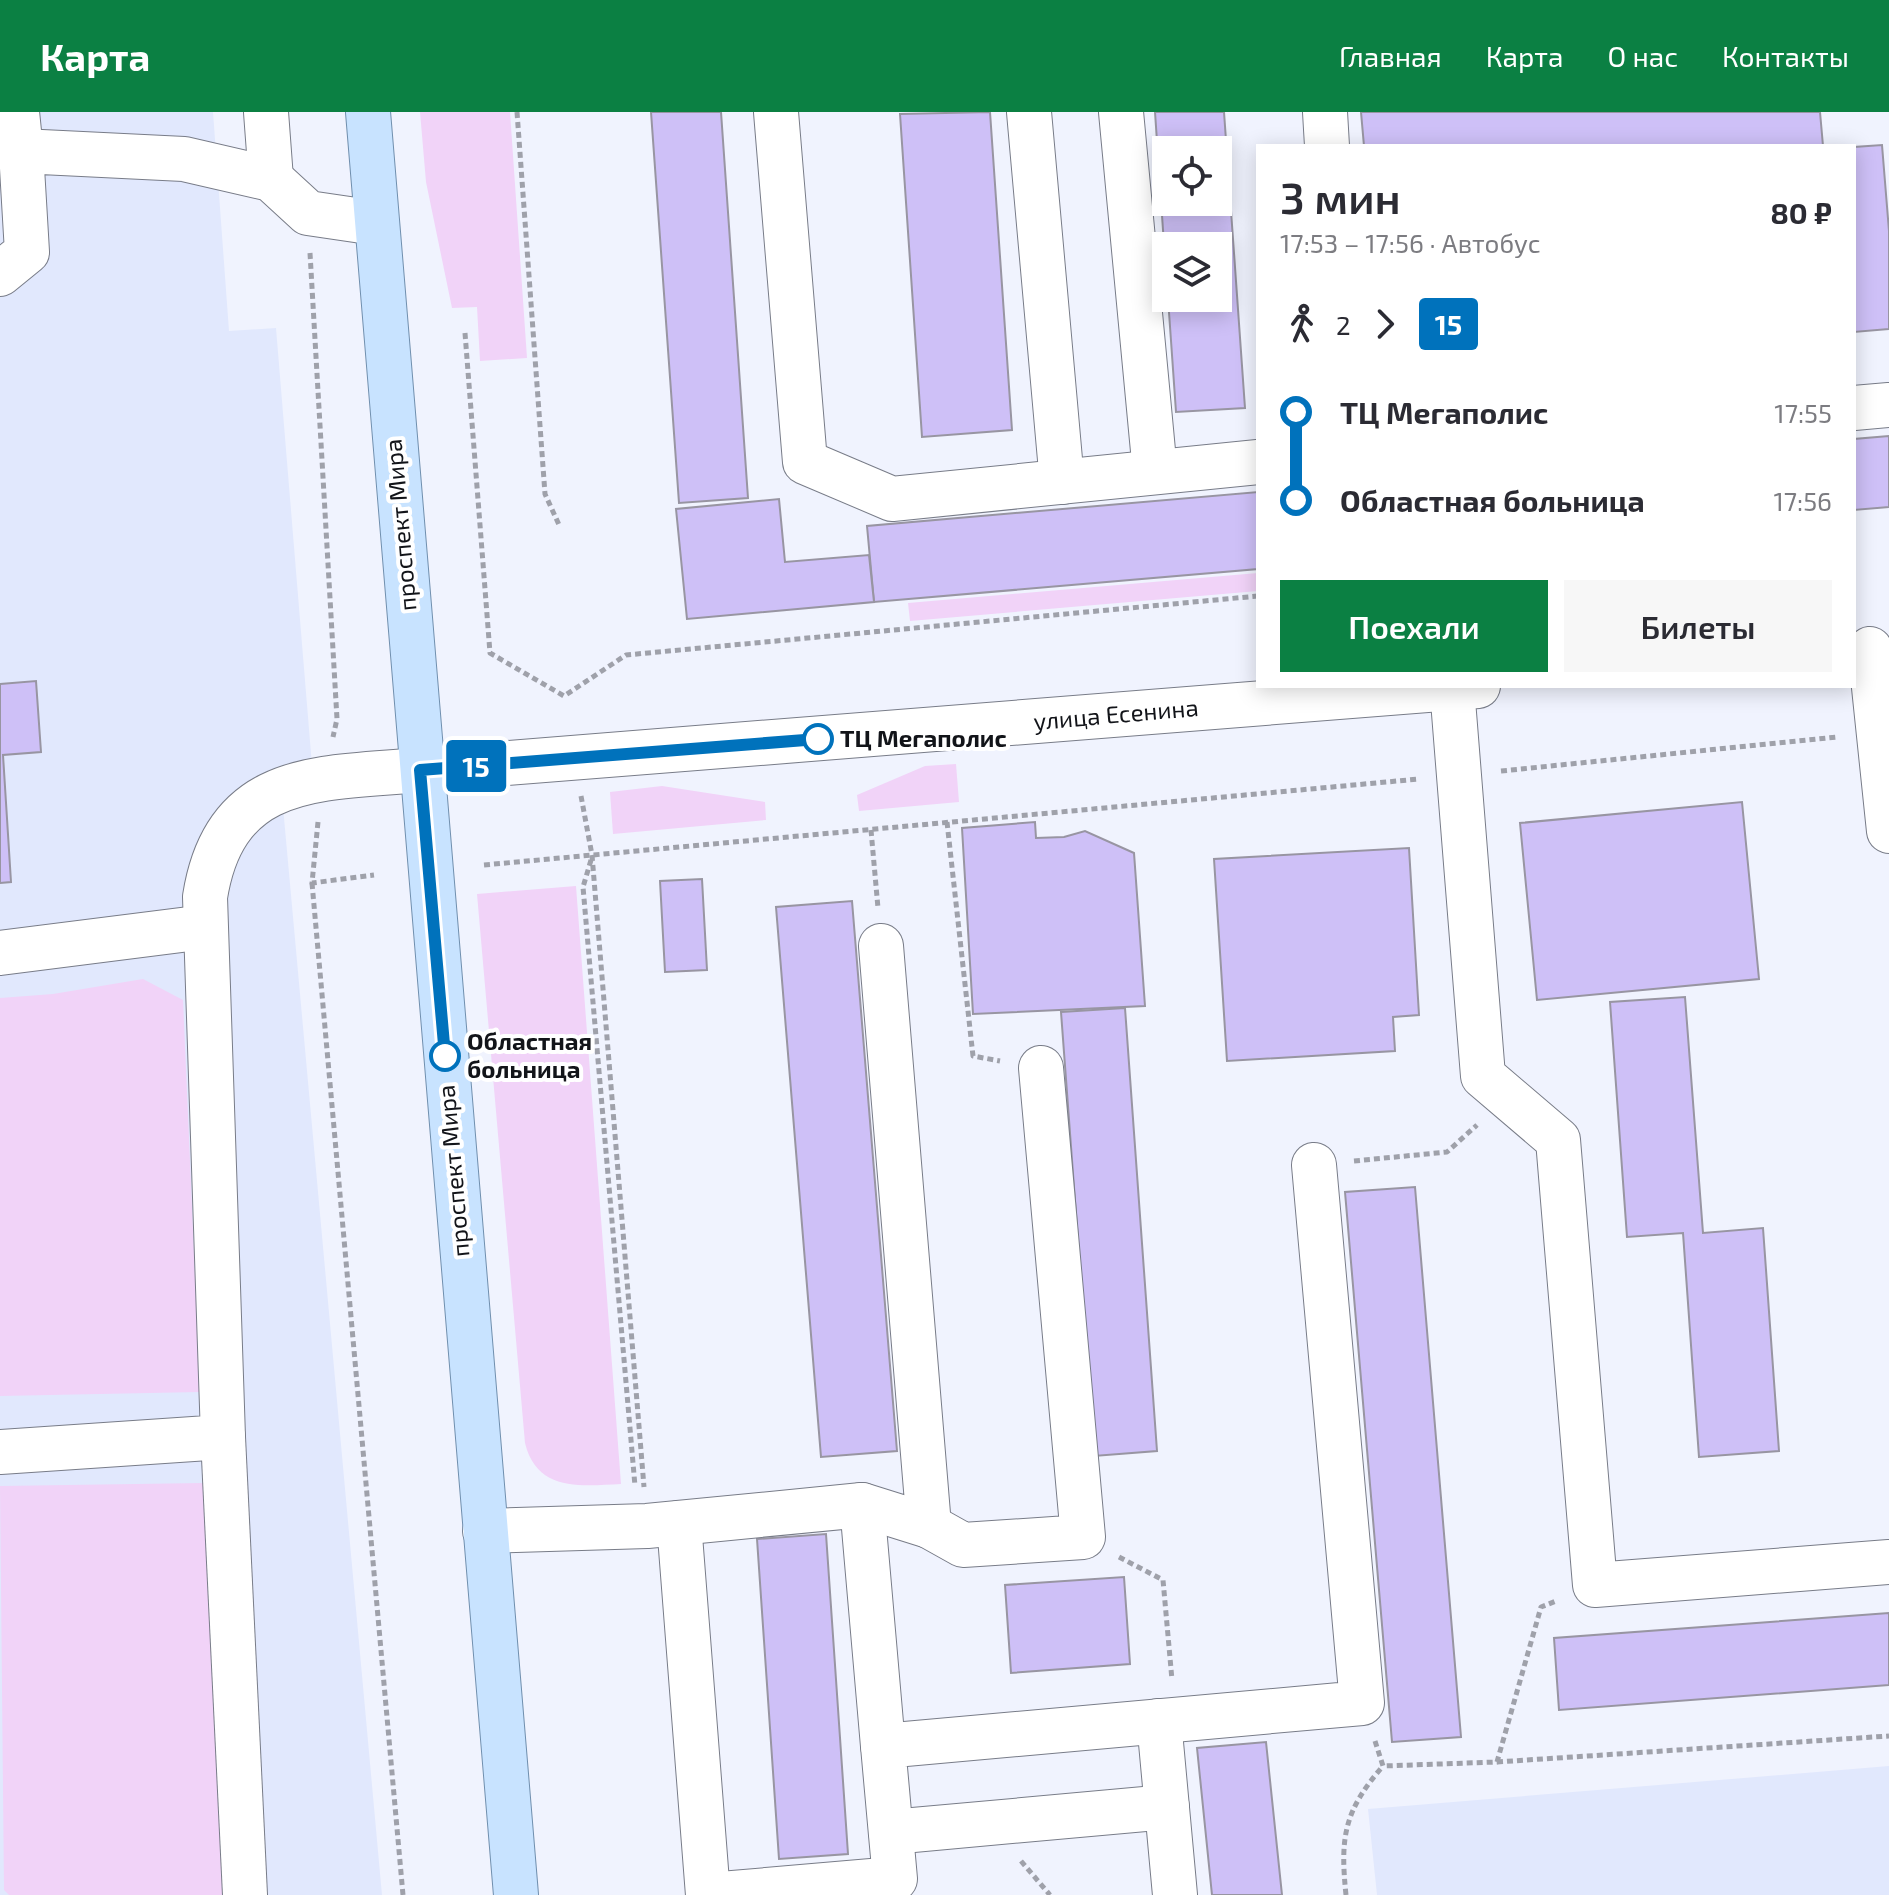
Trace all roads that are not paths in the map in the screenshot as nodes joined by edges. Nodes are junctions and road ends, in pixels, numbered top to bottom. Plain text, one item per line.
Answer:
1 (266, 112) edge
2 (368, 112) edge
3 (776, 112) edge
4 (1029, 112) edge
5 (1121, 112) edge
6 (1325, 112) edge
7 (19, 132) edge
8 (1327, 144) edge
9 (271, 179) junction
10 (376, 223) junction
11 (0, 274) edge
12 (1889, 405) edge
13 (1856, 408) edge
14 (1256, 462) edge
15 (1155, 472) junction
16 (1062, 482) junction
17 (1871, 648) edge
18 (1433, 688) edge
19 (1465, 688) edge
20 (1370, 690) edge
21 (420, 770) junction
22 (1889, 831) edge
23 (205, 927) junction
24 (881, 946) road end
25 (0, 953) edge
26 (1041, 1068) road end
27 (1314, 1165) road end
28 (223, 1437) junction
29 (0, 1452) edge
30 (862, 1505) junction
31 (657, 1518) junction
32 (929, 1526) junction
33 (485, 1531) junction
34 (1889, 1562) edge
35 (1167, 1720) junction
36 (883, 1746) junction
37 (1167, 1807) junction
38 (891, 1832) junction
39 (896, 1887) edge
40 (245, 1895) edge
41 (516, 1895) edge
42 (709, 1895) edge
43 (1175, 1895) edge

1 - 9 street
2 - 10 main road, проспект Мира
3 - 16 street
4 - 16 street
5 - 15 street
6 - 8 street
7 - 9 street
7 - 11 street
9 - 10 street
10 - 21 main road, проспект Мира
12 - 13 street
14 - 15 street
15 - 16 street
17 - 22 street
18 - 20 street, улица Есенина
19 - 34 street
20 - 21 street, улица Есенина
21 - 23 street, улица Есенина
21 - 33 main road, проспект Мира
23 - 25 street
23 - 28 street, улица Есенина
24 - 32 street
26 - 32 street
27 - 35 street
28 - 29 street
28 - 40 street, улица Есенина
30 - 31 street
30 - 32 street
30 - 36 street
31 - 33 street
31 - 42 street
33 - 41 main road, проспект Мира
35 - 36 street
35 - 37 street
36 - 38 street
37 - 38 street
37 - 43 street
38 - 39 street
39 - 42 street

